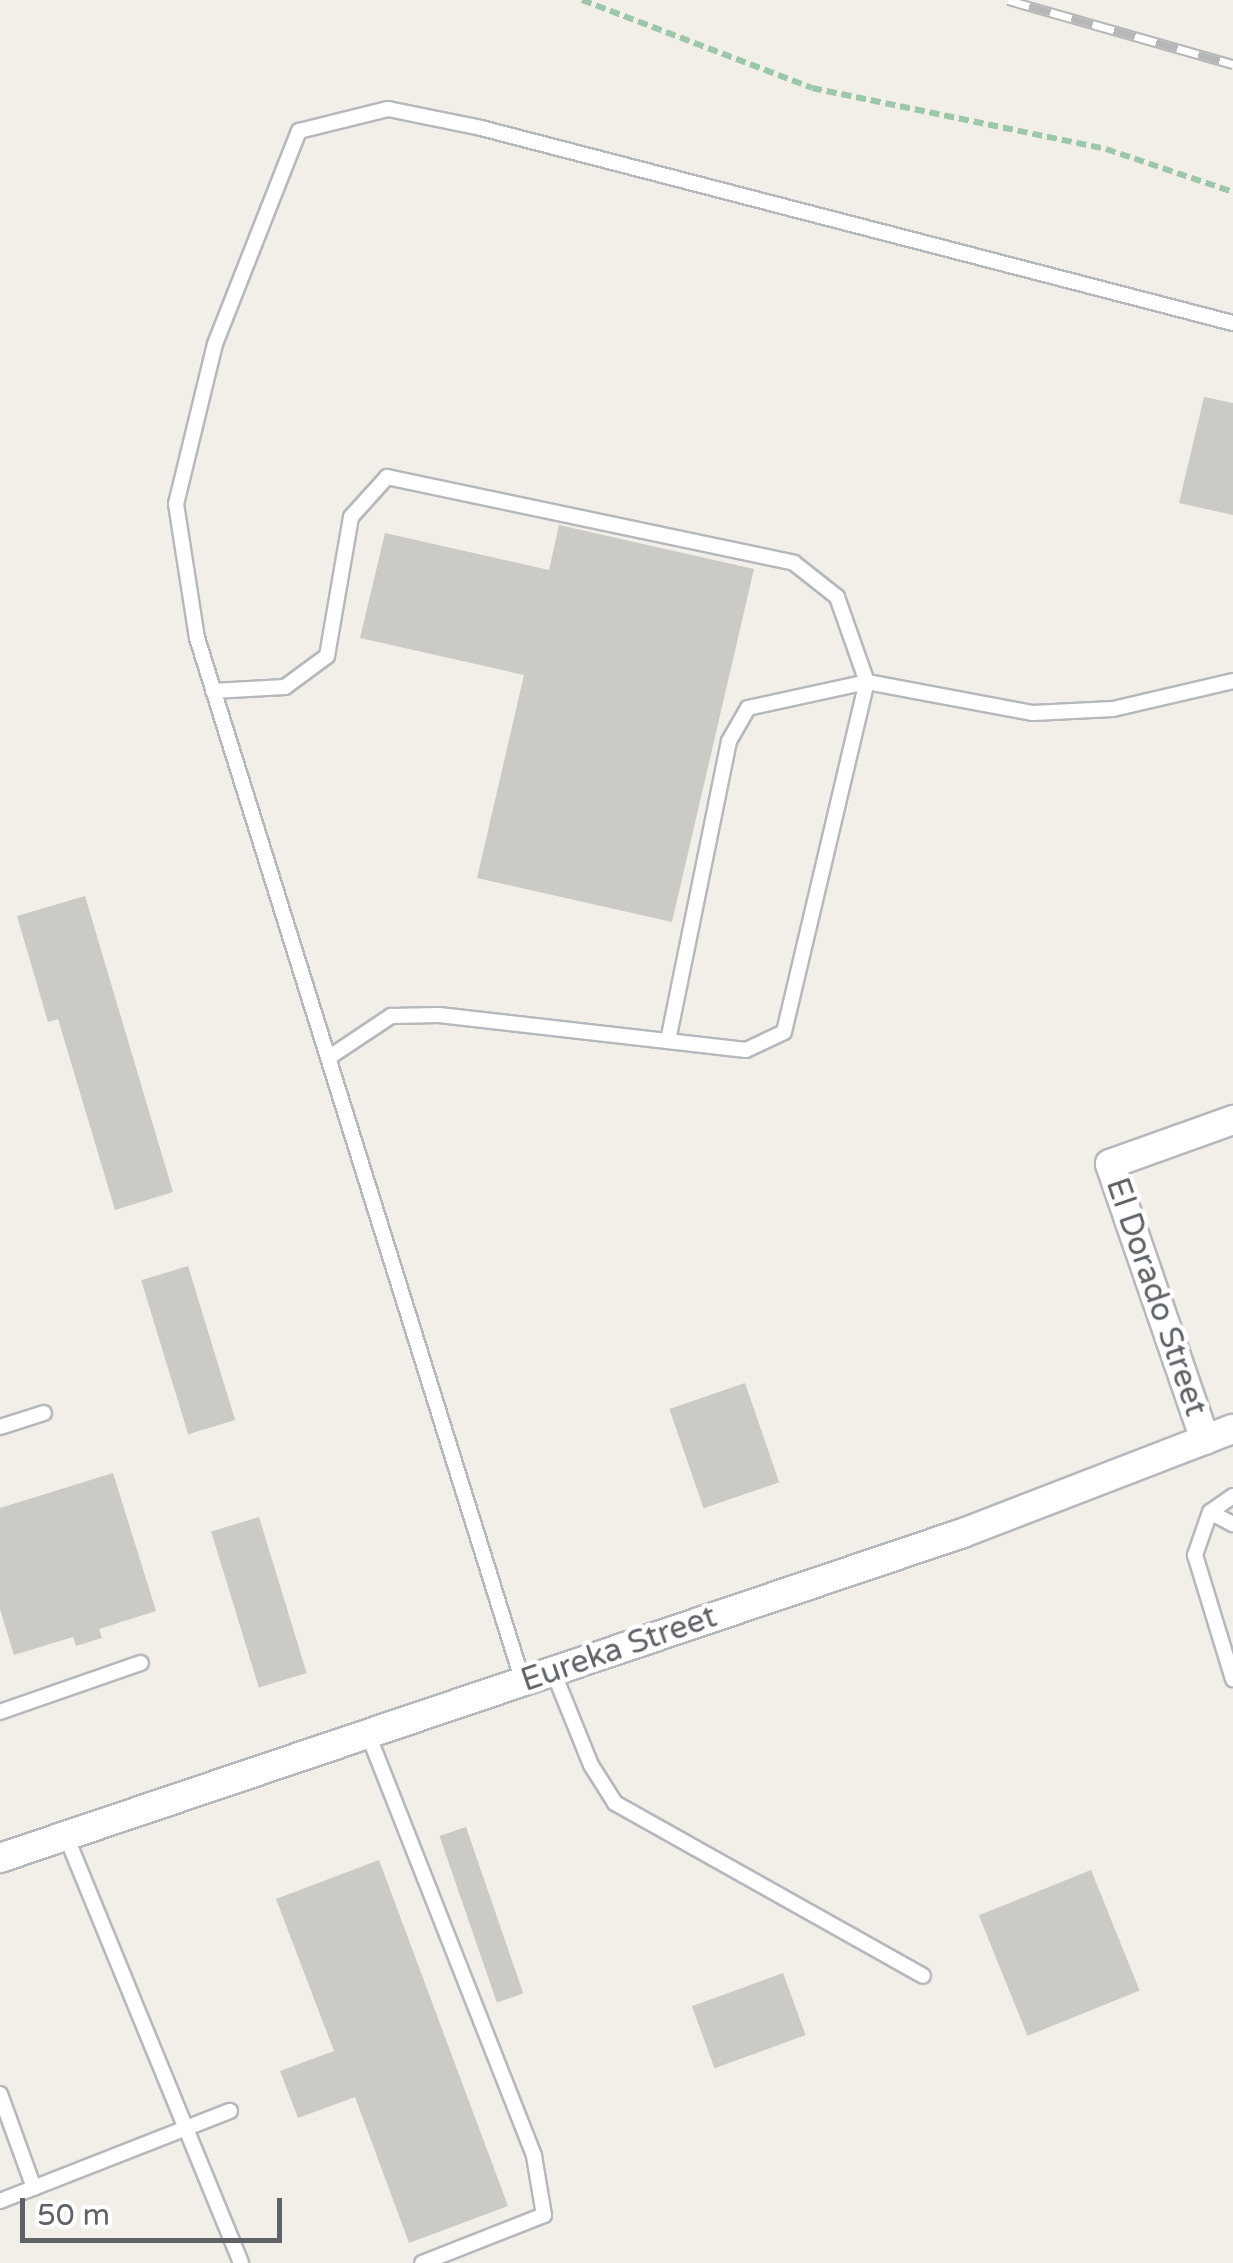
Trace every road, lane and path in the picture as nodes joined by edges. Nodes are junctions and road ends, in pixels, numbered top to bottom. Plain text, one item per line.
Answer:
1 (582, 0) edge
2 (1233, 192) edge
3 (1233, 323) edge
4 (1233, 681) edge
5 (867, 682) junction
6 (214, 691) junction
7 (668, 1041) junction
8 (328, 1058) junction
9 (1233, 1120) edge
10 (44, 1414) dead end
11 (0, 1427) edge
12 (1233, 1428) edge
13 (1205, 1440) junction
14 (1233, 1496) edge
15 (1210, 1512) junction
16 (1233, 1524) edge
17 (141, 1664) dead end
18 (553, 1671) junction
19 (1233, 1680) edge
20 (523, 1682) junction
21 (0, 1712) edge
22 (368, 1734) junction
23 (66, 1836) junction
24 (0, 1858) edge
25 (923, 1976) dead end
26 (0, 2094) edge
27 (230, 2111) dead end
28 (184, 2130) junction
29 (34, 2188) junction
30 (0, 2201) edge
31 (241, 2263) edge
32 (422, 2263) edge

1 - 2 path
3 - 6 lane
4 - 5 lane
5 - 6 lane
5 - 7 lane
5 - 7 lane
6 - 8 lane
7 - 8 lane
8 - 20 lane
9 - 13 street, El Dorado Street
10 - 11 lane
12 - 13 street, Eureka Street
13 - 18 street, Eureka Street
14 - 15 lane
15 - 16 lane
15 - 19 lane
17 - 21 lane
18 - 20 street, Eureka Street
18 - 25 lane
20 - 22 street, Eureka Street
22 - 23 street, Eureka Street
22 - 32 lane
23 - 24 street, Eureka Street
23 - 28 lane
26 - 29 lane
27 - 28 lane
28 - 29 lane
28 - 31 lane
29 - 30 lane

